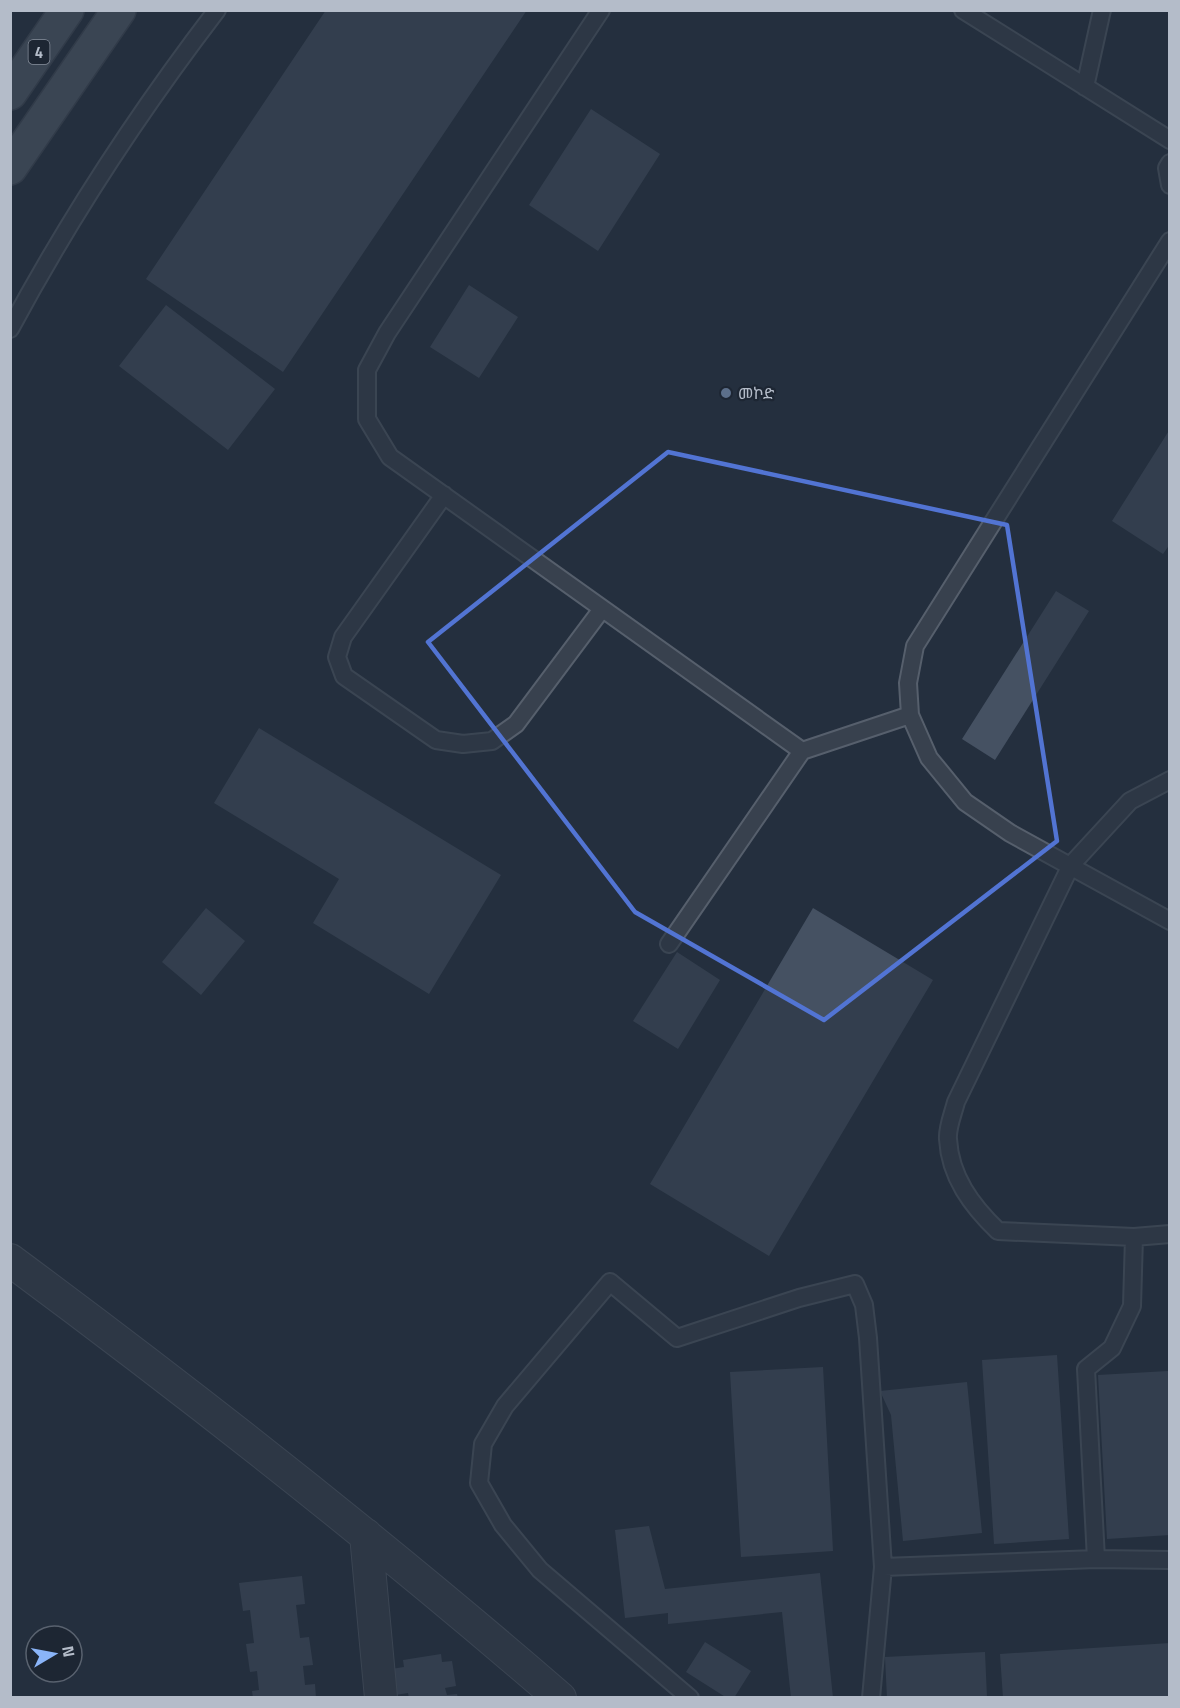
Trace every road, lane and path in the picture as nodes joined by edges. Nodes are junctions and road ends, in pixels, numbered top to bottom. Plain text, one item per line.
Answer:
1 (67, 10) edge
2 (119, 10) edge
3 (217, 10) edge
4 (601, 10) edge
5 (963, 10) edge
6 (1102, 10) edge
7 (1085, 87) junction
8 (10, 93) edge
9 (1170, 140) edge
10 (1170, 163) edge
11 (10, 168) edge
12 (1170, 185) edge
13 (1170, 241) edge
14 (10, 330) edge
15 (444, 495) junction
16 (602, 609) junction
17 (910, 715) junction
18 (801, 751) junction
19 (1170, 780) edge
20 (1071, 865) junction
21 (1170, 921) edge
22 (669, 944) dead end
23 (1170, 1234) edge
24 (1134, 1237) junction
25 (10, 1260) edge
26 (366, 1535) junction
27 (1096, 1559) junction
28 (1170, 1560) edge
29 (883, 1567) junction
30 (381, 1698) edge
31 (560, 1698) edge
32 (690, 1698) edge
33 (871, 1698) edge

1 - 8 main road, 4
2 - 11 main road
3 - 14 lane
4 - 15 lane
5 - 7 lane
6 - 7 lane
7 - 9 lane
10 - 12 lane
13 - 17 lane
15 - 16 lane
15 - 16 lane
16 - 18 lane
17 - 18 lane
17 - 20 lane
18 - 22 lane
19 - 20 lane
20 - 21 lane
20 - 24 lane
23 - 24 lane
24 - 27 lane
25 - 26 street
26 - 30 street
26 - 31 street
27 - 28 lane
27 - 29 lane
29 - 32 lane
29 - 33 lane

